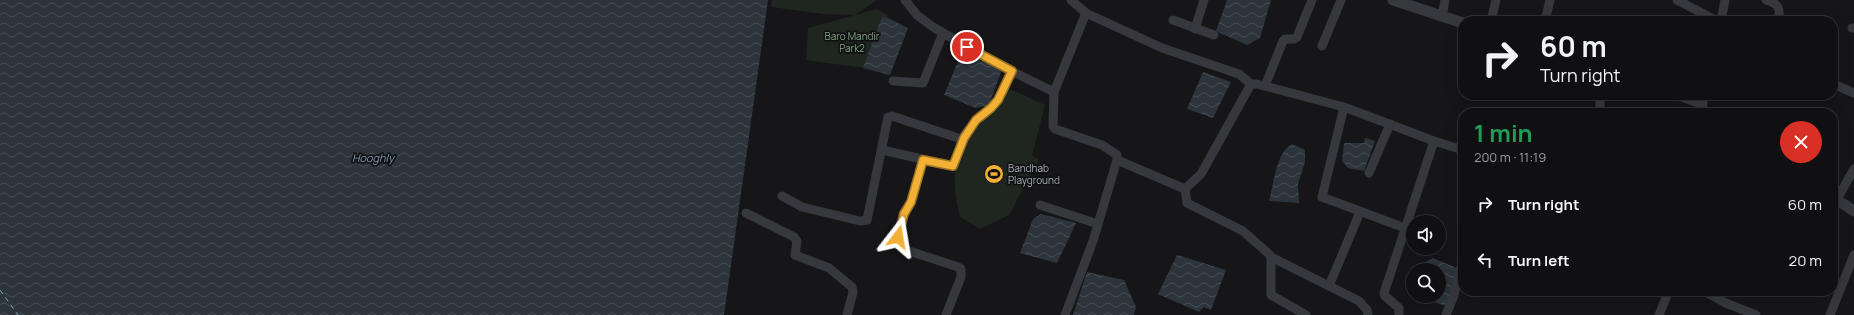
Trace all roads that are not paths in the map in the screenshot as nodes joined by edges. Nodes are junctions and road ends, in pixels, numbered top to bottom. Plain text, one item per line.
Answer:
1 (905, 0) edge
2 (1071, 0) edge
3 (1204, 0) edge
4 (1312, 0) edge
5 (1341, 0) edge
6 (1393, 0) edge
7 (1445, 0) edge
8 (1496, 0) edge
9 (1550, 0) edge
10 (1677, 0) edge
11 (1725, 0) edge
12 (1766, 0) edge
13 (1086, 13) junction
14 (1492, 16) edge
15 (1545, 16) edge
16 (1707, 16) edge
17 (1723, 16) edge
18 (1779, 16) edge
19 (1442, 17) junction
20 (1173, 20) dead end
21 (1458, 22) edge
22 (1195, 29) junction
23 (943, 33) junction
24 (1214, 35) dead end
25 (1322, 46) dead end
26 (1012, 71) junction
27 (892, 81) dead end
28 (1251, 84) junction
29 (1265, 86) junction
30 (1838, 86) edge
31 (1054, 92) junction
32 (1854, 93) edge
33 (1691, 100) edge
34 (1702, 104) edge
35 (1344, 107) junction
36 (1390, 124) junction
37 (964, 138) junction
38 (1434, 141) junction
39 (1458, 148) edge
40 (882, 150) junction
41 (923, 160) junction
42 (1117, 160) junction
43 (1854, 169) edge
44 (1370, 173) dead end
45 (1185, 189) junction
46 (1838, 193) edge
47 (782, 196) dead end
48 (1838, 200) edge
49 (1040, 205) dead end
50 (1854, 211) edge
51 (1360, 212) junction
52 (746, 213) dead end
53 (1098, 224) junction
54 (1404, 228) junction
55 (1854, 255) edge
56 (1270, 257) junction
57 (1458, 279) edge
58 (1329, 286) junction
59 (1838, 295) edge
60 (1666, 296) edge
61 (1712, 296) edge
62 (1838, 296) edge
63 (846, 315) edge
64 (946, 315) edge
65 (1065, 315) edge
66 (1306, 315) edge
67 (1368, 315) edge
68 (1399, 315) edge
69 (1446, 315) edge
70 (1659, 315) edge
71 (1756, 315) edge
72 (1830, 315) edge

1 - 23 street
2 - 13 street
3 - 22 street
4 - 29 street
5 - 25 street
6 - 19 street
7 - 19 street
8 - 14 street
9 - 15 street
10 - 16 street
11 - 17 street
12 - 18 street
13 - 28 street
13 - 31 street
19 - 21 street
20 - 22 street
22 - 24 street
23 - 26 street
23 - 27 street
26 - 31 street
26 - 37 street
28 - 29 street
28 - 45 street
29 - 35 street
30 - 32 street
31 - 42 street
33 - 34 street
35 - 36 street
35 - 51 street
36 - 38 street
36 - 44 street
37 - 40 street
37 - 41 street
38 - 39 street
38 - 54 street
40 - 41 street
40 - 47 street
41 - 64 street
42 - 45 street
42 - 53 street
43 - 46 street
45 - 56 street
48 - 50 street
49 - 53 street
51 - 54 street
51 - 58 street
52 - 63 street
53 - 65 street
54 - 68 street
55 - 59 street
56 - 58 street
56 - 66 street
57 - 69 street
58 - 67 street
60 - 70 street
61 - 71 street
62 - 72 street

